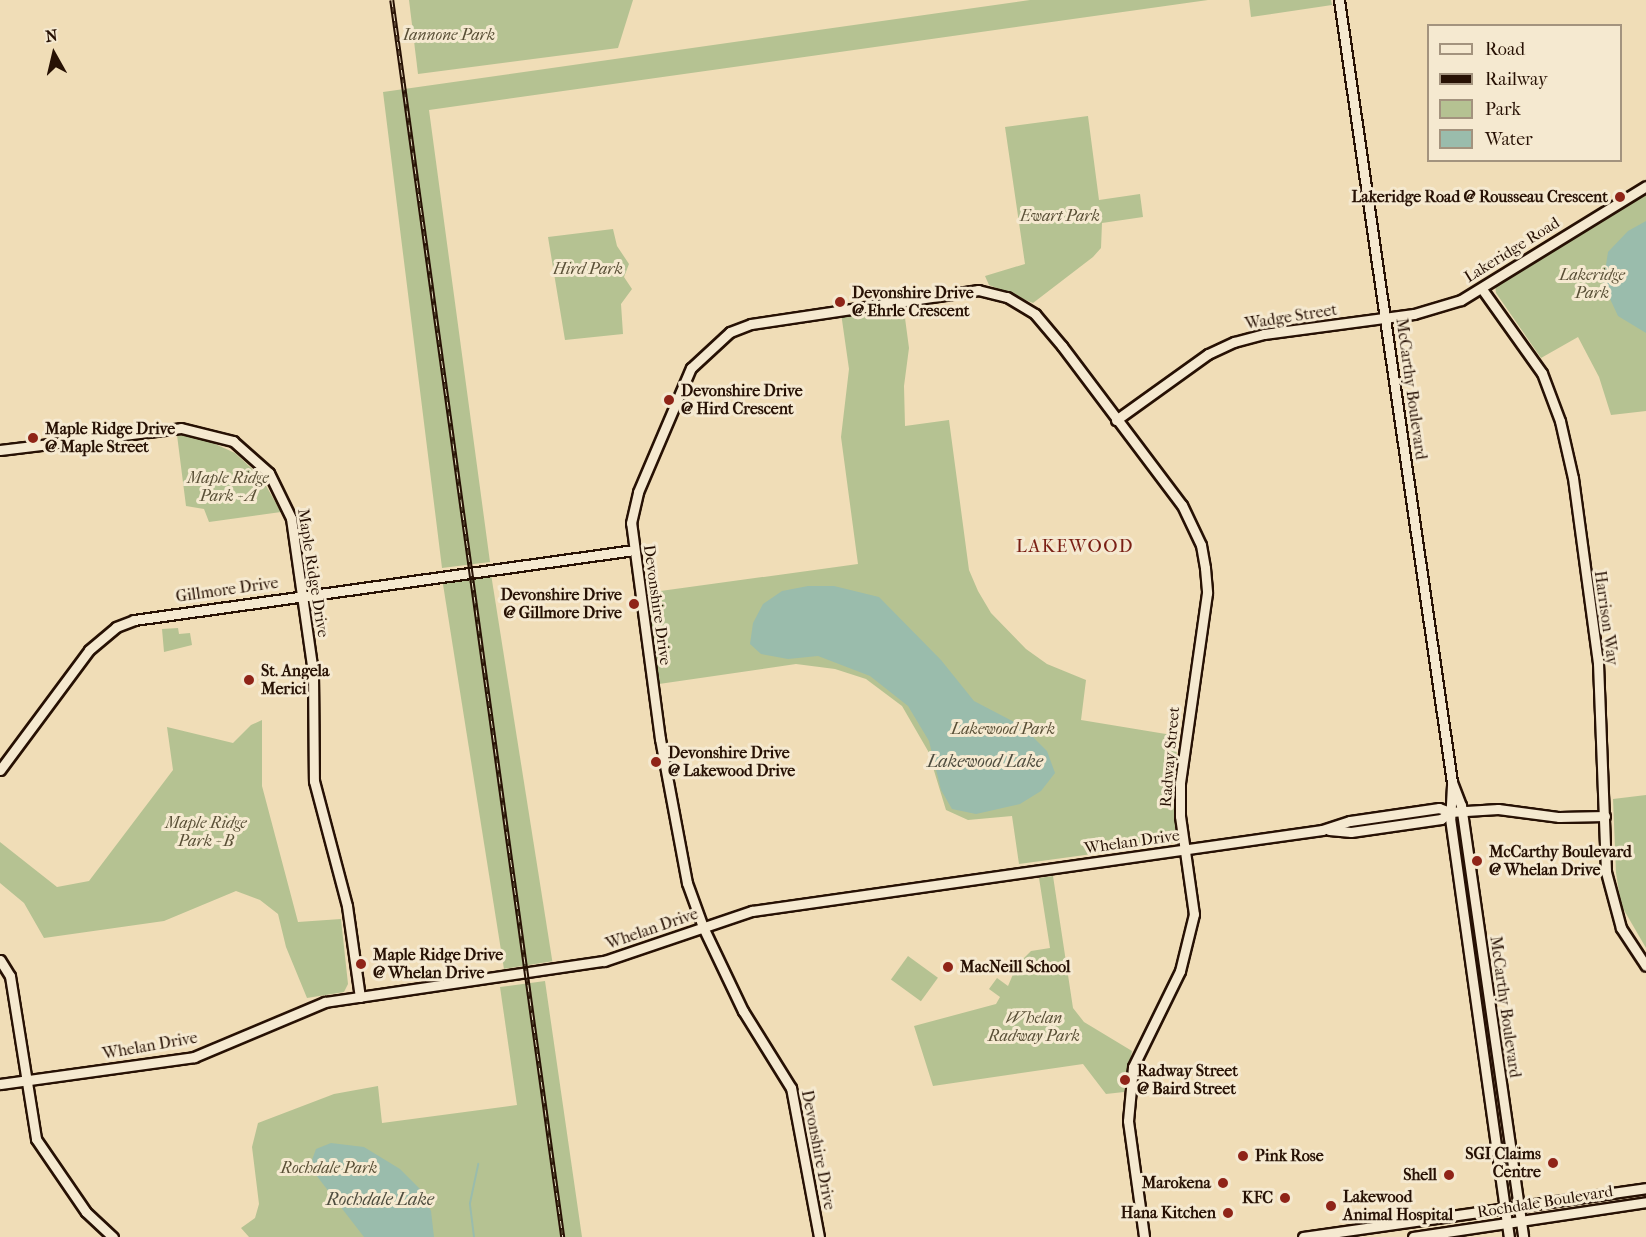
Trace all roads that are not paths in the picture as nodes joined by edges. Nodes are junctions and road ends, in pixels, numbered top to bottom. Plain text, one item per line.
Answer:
1 (1339, 0) edge
2 (1646, 186) edge
3 (1482, 288) junction
4 (1386, 318) junction
5 (1062, 346) joint
6 (1116, 420) junction
7 (0, 450) edge
8 (634, 549) junction
9 (302, 595) junction
10 (0, 770) edge
11 (1452, 782) junction
12 (1462, 811) junction
13 (1450, 812) junction
14 (1605, 816) junction
15 (1185, 849) junction
16 (703, 927) junction
17 (0, 960) edge
18 (1646, 966) edge
19 (360, 997) junction
20 (27, 1081) junction
21 (0, 1084) edge
22 (1646, 1188) edge
23 (1646, 1202) edge
24 (1519, 1208) junction
25 (1505, 1210) junction
26 (1521, 1221) junction
27 (1507, 1223) junction
28 (113, 1237) edge
29 (819, 1237) edge
30 (1144, 1237) edge
31 (1303, 1237) edge
32 (1413, 1237) edge
33 (1509, 1237) edge
34 (1523, 1237) edge

1 - 4 street, McCarthy Boulevard
2 - 3 street, Lakeridge Road
3 - 4 street, Lakeridge Road
3 - 14 street, Harrison Way
4 - 6 street, Wadge Street
4 - 11 street, McCarthy Boulevard
5 - 6 street, Radway Street
5 - 8 street, Devonshire Drive
6 - 15 street, Radway Street
7 - 9 street, Maple Ridge Drive
8 - 9 street, Gillmore Drive
8 - 16 street, Devonshire Drive
9 - 10 street, Gillmore Drive
9 - 19 street, Maple Ridge Drive
11 - 12 street, McCarthy Boulevard
11 - 13 street, McCarthy Boulevard
12 - 13 street, Whelan Drive
12 - 14 street, Whelan Drive
12 - 24 street, McCarthy Boulevard
13 - 15 street, Whelan Drive
13 - 25 street, McCarthy Boulevard
14 - 18 street, Harrison Way
15 - 16 street, Whelan Drive
15 - 30 street, Radway Street
16 - 19 street, Whelan Drive
16 - 29 street, Devonshire Drive
17 - 20 street
19 - 20 street, Whelan Drive
20 - 21 street, Whelan Drive
20 - 28 street
22 - 24 street, Rochdale Boulevard
23 - 26 street, Rochdale Boulevard
24 - 25 street, Rochdale Boulevard
24 - 26 street, McCarthy Boulevard
25 - 27 street, McCarthy Boulevard
25 - 31 street, Rochdale Boulevard
26 - 27 street, Rochdale Boulevard
26 - 34 street, McCarthy Boulevard
27 - 32 street, Rochdale Boulevard
27 - 33 street, McCarthy Boulevard

